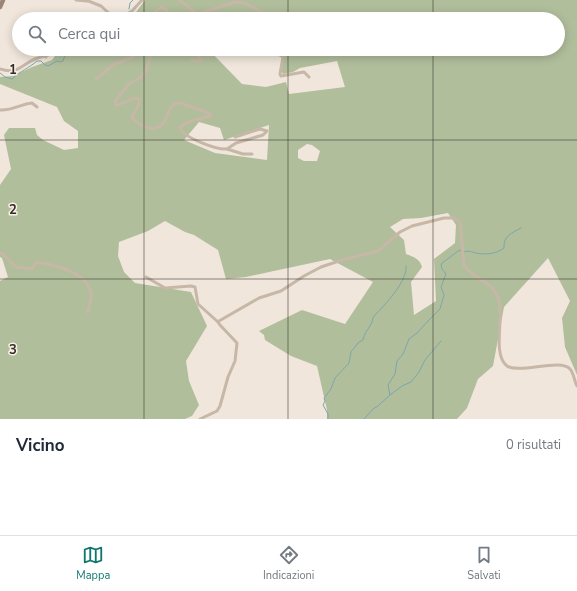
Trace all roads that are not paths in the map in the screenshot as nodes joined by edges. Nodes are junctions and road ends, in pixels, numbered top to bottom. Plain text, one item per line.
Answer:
1 (3, 0) edge
2 (76, 0) edge
3 (87, 0) edge
4 (142, 0) edge
5 (179, 0) edge
6 (0, 7) edge
7 (108, 12) edge
8 (130, 12) edge
9 (155, 12) edge
10 (167, 12) edge
11 (193, 12) edge
12 (207, 12) edge
13 (262, 12) edge
14 (134, 56) edge
15 (150, 56) edge
16 (198, 56) edge
17 (281, 56) edge
18 (46, 57) edge
19 (192, 60) dead end
20 (0, 69) edge
21 (309, 77) dead end
22 (96, 79) dead end
23 (37, 106) dead end
24 (0, 110) edge
25 (235, 137) dead end
26 (227, 149) junction
27 (252, 154) dead end
28 (0, 253) edge
29 (146, 277) dead end
30 (88, 312) dead end
31 (218, 322) junction
32 (577, 386) edge
33 (200, 419) edge

1 - 6 main road
2 - 3 street
3 - 7 street
4 - 8 street
5 - 11 street
9 - 10 street
12 - 13 street
14 - 22 street
15 - 26 street
16 - 19 street
17 - 21 street
18 - 20 street
23 - 24 street
25 - 26 street
26 - 27 street
28 - 30 street
29 - 31 street
31 - 32 street
31 - 33 street

